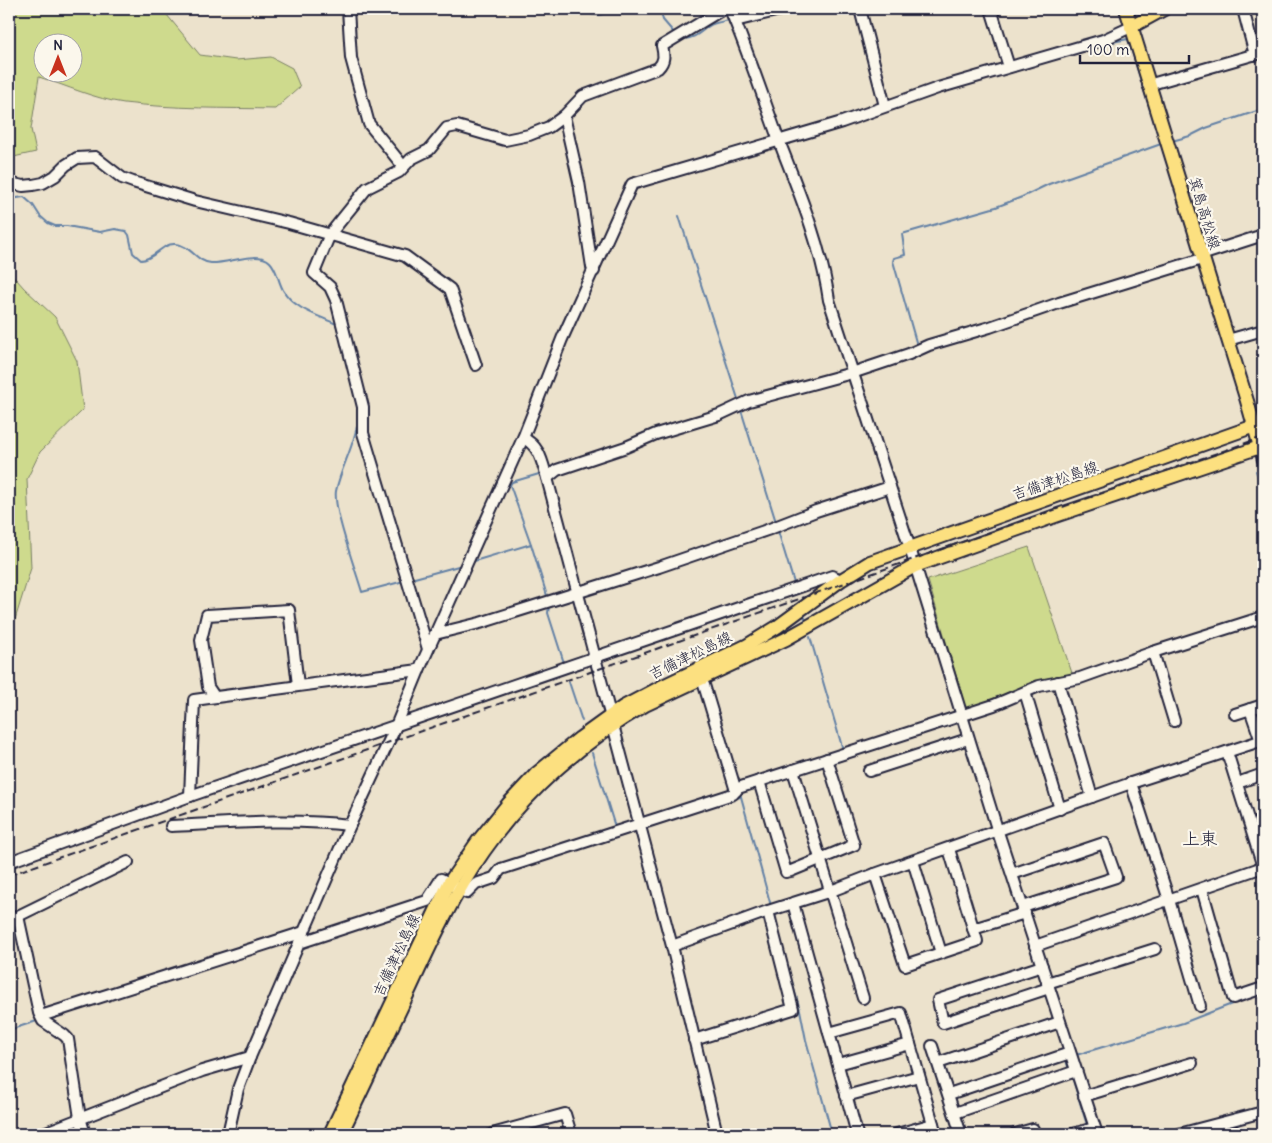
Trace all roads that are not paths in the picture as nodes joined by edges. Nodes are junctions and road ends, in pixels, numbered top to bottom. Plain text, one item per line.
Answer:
1 (348, 9) edge
2 (723, 9) edge
3 (730, 9) edge
4 (784, 9) edge
5 (860, 9) edge
6 (990, 9) edge
7 (1126, 9) edge
8 (1164, 9) edge
9 (1243, 9) edge
10 (735, 21) junction
11 (1131, 27) junction
12 (1259, 53) edge
13 (1009, 67) junction
14 (1148, 85) junction
15 (885, 106) junction
16 (564, 116) junction
17 (779, 140) junction
18 (403, 166) junction
19 (9, 183) edge
20 (330, 234) junction
21 (1263, 235) edge
22 (1199, 259) junction
23 (594, 271) junction
24 (1263, 330) edge
25 (1228, 340) junction
26 (476, 365) dead end
27 (852, 373) junction
28 (1259, 425) edge
29 (523, 438) junction
30 (1261, 447) edge
31 (1263, 460) edge
32 (547, 478) junction
33 (890, 487) junction
34 (910, 548) junction
35 (915, 566) junction
36 (841, 580) junction
37 (578, 592) junction
38 (1263, 617) edge
39 (435, 634) junction
40 (428, 649) junction
41 (1153, 655) junction
42 (595, 657) junction
43 (418, 670) junction
44 (704, 685) dead end
45 (1058, 685) junction
46 (298, 686) junction
47 (1026, 694) junction
48 (214, 696) junction
49 (1263, 705) edge
50 (1250, 709) junction
51 (1235, 714) dead end
52 (961, 717) junction
53 (611, 721) junction
54 (1174, 721) dead end
55 (396, 726) junction
56 (968, 739) junction
57 (1262, 741) edge
58 (1227, 752) junction
59 (828, 761) junction
60 (869, 771) dead end
61 (794, 772) junction
62 (1263, 774) edge
63 (1243, 781) dead end
64 (1131, 783) junction
65 (760, 784) junction
66 (736, 791) junction
67 (190, 796) junction
68 (1092, 797) junction
69 (1060, 809) junction
70 (350, 825) junction
71 (171, 826) dead end
72 (640, 826) junction
73 (998, 832) junction
74 (949, 849) junction
75 (820, 859) junction
76 (913, 861) junction
77 (9, 862) edge
78 (128, 862) dead end
79 (1263, 867) edge
80 (875, 874) junction
81 (1012, 874) junction
82 (454, 886) junction
83 (1202, 889) junction
84 (831, 892) junction
85 (1169, 900) junction
86 (793, 903) junction
87 (771, 910) junction
88 (1024, 910) junction
89 (973, 929) junction
90 (302, 937) junction
91 (672, 946) junction
92 (1035, 946) junction
93 (1155, 949) dead end
94 (941, 953) junction
95 (1042, 966) junction
96 (1048, 985) junction
97 (1263, 988) edge
98 (863, 998) dead end
99 (1200, 1006) dead end
100 (42, 1018) junction
101 (1060, 1022) junction
102 (829, 1033) junction
103 (694, 1040) junction
104 (910, 1044) junction
105 (932, 1046) dead end
106 (1070, 1052) junction
107 (250, 1057) junction
108 (938, 1063) junction
109 (1192, 1063) dead end
110 (838, 1064) junction
111 (1072, 1072) junction
112 (919, 1076) junction
113 (949, 1094) junction
114 (846, 1096) junction
115 (1084, 1096) junction
116 (1263, 1112) edge
117 (955, 1113) junction
118 (80, 1118) junction
119 (934, 1129) edge
120 (1033, 1129) dead end
121 (1092, 1130) edge
122 (41, 1134) edge
123 (85, 1134) edge
124 (228, 1134) edge
125 (330, 1134) edge
126 (341, 1134) edge
127 (492, 1134) edge
128 (571, 1134) edge
129 (717, 1134) edge
130 (857, 1134) edge
131 (897, 1134) edge
132 (961, 1134) edge
133 (1015, 1134) edge
134 (1073, 1134) edge
135 (1179, 1134) edge

1 - 18 street
2 - 16 street
3 - 10 street
4 - 10 street
5 - 15 street
6 - 13 street
7 - 11 main road, 箕島高松線
8 - 11 main road
9 - 12 street
10 - 17 street
11 - 13 street
11 - 14 main road, 箕島高松線
12 - 14 street
13 - 15 street
14 - 22 main road, 箕島高松線
15 - 17 street
16 - 18 street
16 - 23 street
17 - 23 street
17 - 27 street
18 - 20 street
19 - 20 street
20 - 26 street
20 - 40 street
21 - 22 street
22 - 25 main road, 箕島高松線
22 - 27 street
23 - 29 street
24 - 25 street
25 - 28 main road, 箕島高松線
27 - 32 street
27 - 33 street
28 - 30 main road, 箕島高松線
28 - 34 main road, 吉備津松島線
29 - 32 street
29 - 39 street
30 - 31 street
30 - 35 main road, 吉備津松島線
32 - 37 street
33 - 34 street
33 - 37 street
34 - 35 street
34 - 36 main road, 吉備津松島線
35 - 52 street
35 - 53 main road, 吉備津松島線
36 - 42 street
36 - 53 main road, 吉備津松島線
37 - 39 street
37 - 42 street
38 - 41 street
39 - 40 street
40 - 43 street
41 - 45 street
41 - 54 street
42 - 53 street
42 - 55 street
43 - 46 street
43 - 55 street
44 - 66 street
45 - 47 street
45 - 68 street
46 - 48 street
46 - 48 street
47 - 52 street
47 - 69 street
48 - 67 street
49 - 50 street
50 - 51 street
50 - 57 street
52 - 56 street
52 - 59 street
53 - 72 street
53 - 82 main road, 吉備津松島線
55 - 67 street
55 - 70 street
56 - 60 street
56 - 73 street
57 - 58 street
58 - 64 street
58 - 79 street
59 - 61 street
59 - 75 street
61 - 65 street
61 - 75 street
62 - 63 street
64 - 68 street
64 - 85 street
65 - 66 street
65 - 75 street
66 - 72 street
67 - 77 street
68 - 69 street
69 - 73 street
70 - 71 street
70 - 90 street
72 - 82 street
72 - 91 street
73 - 74 street
73 - 81 street
74 - 76 street
74 - 89 street
75 - 84 street
76 - 80 street
76 - 94 street
78 - 100 street
79 - 83 street
80 - 84 street
80 - 94 street
81 - 88 street
81 - 88 street
82 - 90 street
82 - 125 main road, 吉備津松島線
82 - 126 main road, 吉備津松島線
83 - 85 street
83 - 97 street
84 - 86 street
84 - 98 street
85 - 92 street
85 - 99 street
86 - 87 street
86 - 102 street
87 - 91 street
87 - 103 street
88 - 89 street
88 - 92 street
89 - 94 street
90 - 100 street
90 - 107 street
91 - 103 street
92 - 95 street
93 - 96 street
95 - 96 street
95 - 96 street
96 - 101 street
100 - 118 street
101 - 106 street
101 - 108 street
102 - 104 street
102 - 110 street
103 - 129 street
104 - 110 street
104 - 112 street
105 - 108 street
106 - 111 street
106 - 113 street
107 - 118 street
107 - 124 street
108 - 113 street
109 - 115 street
110 - 114 street
111 - 115 street
111 - 117 street
112 - 114 street
112 - 119 street
113 - 117 street
114 - 130 street
115 - 121 street
116 - 135 street
117 - 132 street
118 - 122 street
118 - 123 street
119 - 131 street
120 - 133 street
121 - 134 street
127 - 128 street

